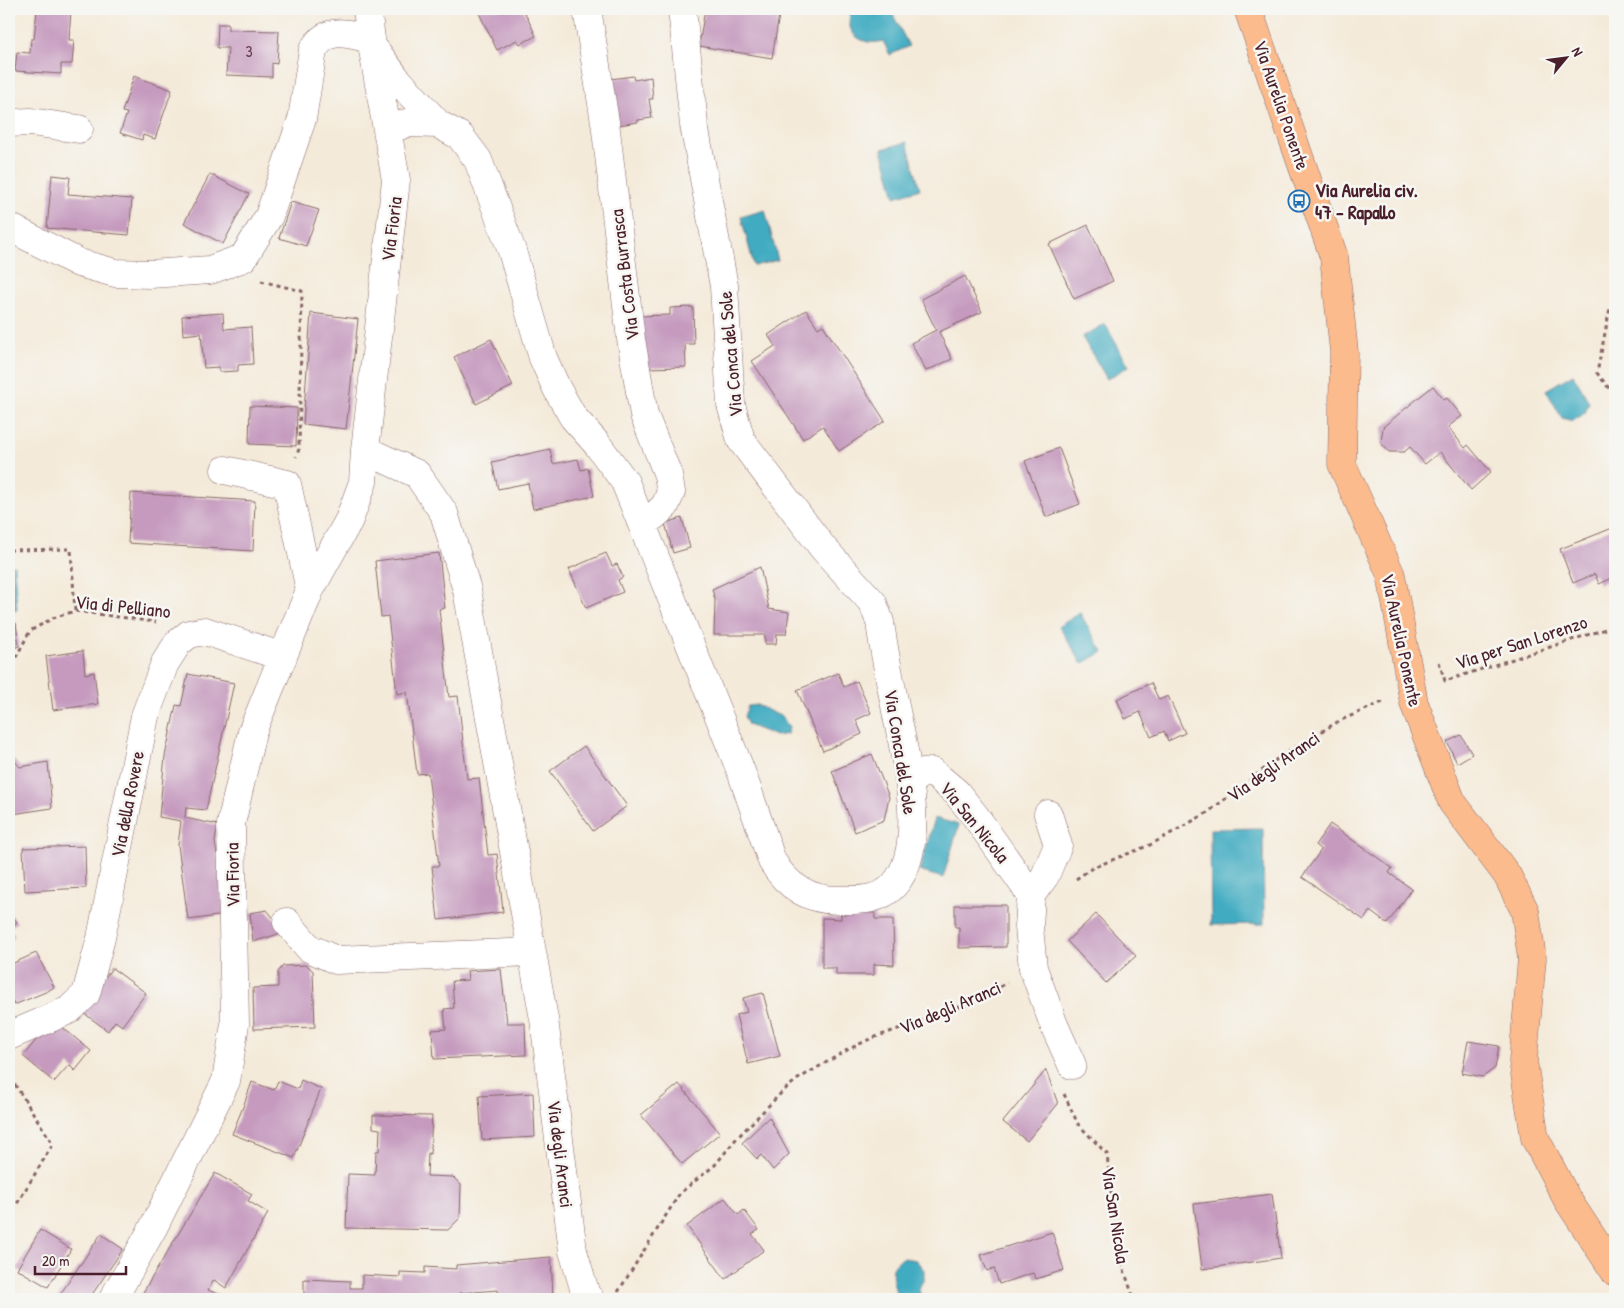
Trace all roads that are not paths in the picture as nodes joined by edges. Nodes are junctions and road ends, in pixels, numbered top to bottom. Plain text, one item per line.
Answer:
1 (367, 9) edge
2 (587, 9) edge
3 (682, 9) edge
4 (1248, 9) edge
5 (372, 43) junction
6 (9, 123) edge
7 (438, 124) junction
8 (79, 129) dead end
9 (388, 131) junction
10 (9, 227) edge
11 (365, 450) junction
12 (225, 470) dead end
13 (640, 520) junction
14 (310, 590) junction
15 (283, 657) junction
16 (910, 782) junction
17 (1048, 814) dead end
18 (1031, 895) junction
19 (287, 922) dead end
20 (532, 952) junction
21 (15, 1033) edge
22 (1072, 1066) dead end
23 (1615, 1272) edge
24 (603, 1298) edge
25 (113, 1299) edge

1 - 5 street, Via Fioria
2 - 13 street, Via Costa Burrasca
3 - 16 street, Via Conca del Sole
4 - 23 main road, Via Aurelia Ponente
5 - 7 street, Via Conca del Sole
5 - 9 street, Via Fioria
5 - 10 street
6 - 8 street
7 - 9 street, Via Conca del Sole
7 - 13 street, Via Conca del Sole
9 - 11 street, Via Fioria
11 - 14 street, Via Fioria
11 - 20 street
12 - 14 street
13 - 16 street, Via Conca del Sole
14 - 15 street, Via Fioria
15 - 21 street, Via della Rovere
15 - 25 street, Via Fioria
16 - 18 street, Via San Nicola
17 - 18 street
18 - 22 street
19 - 20 street
20 - 24 street, Via degli Aranci

